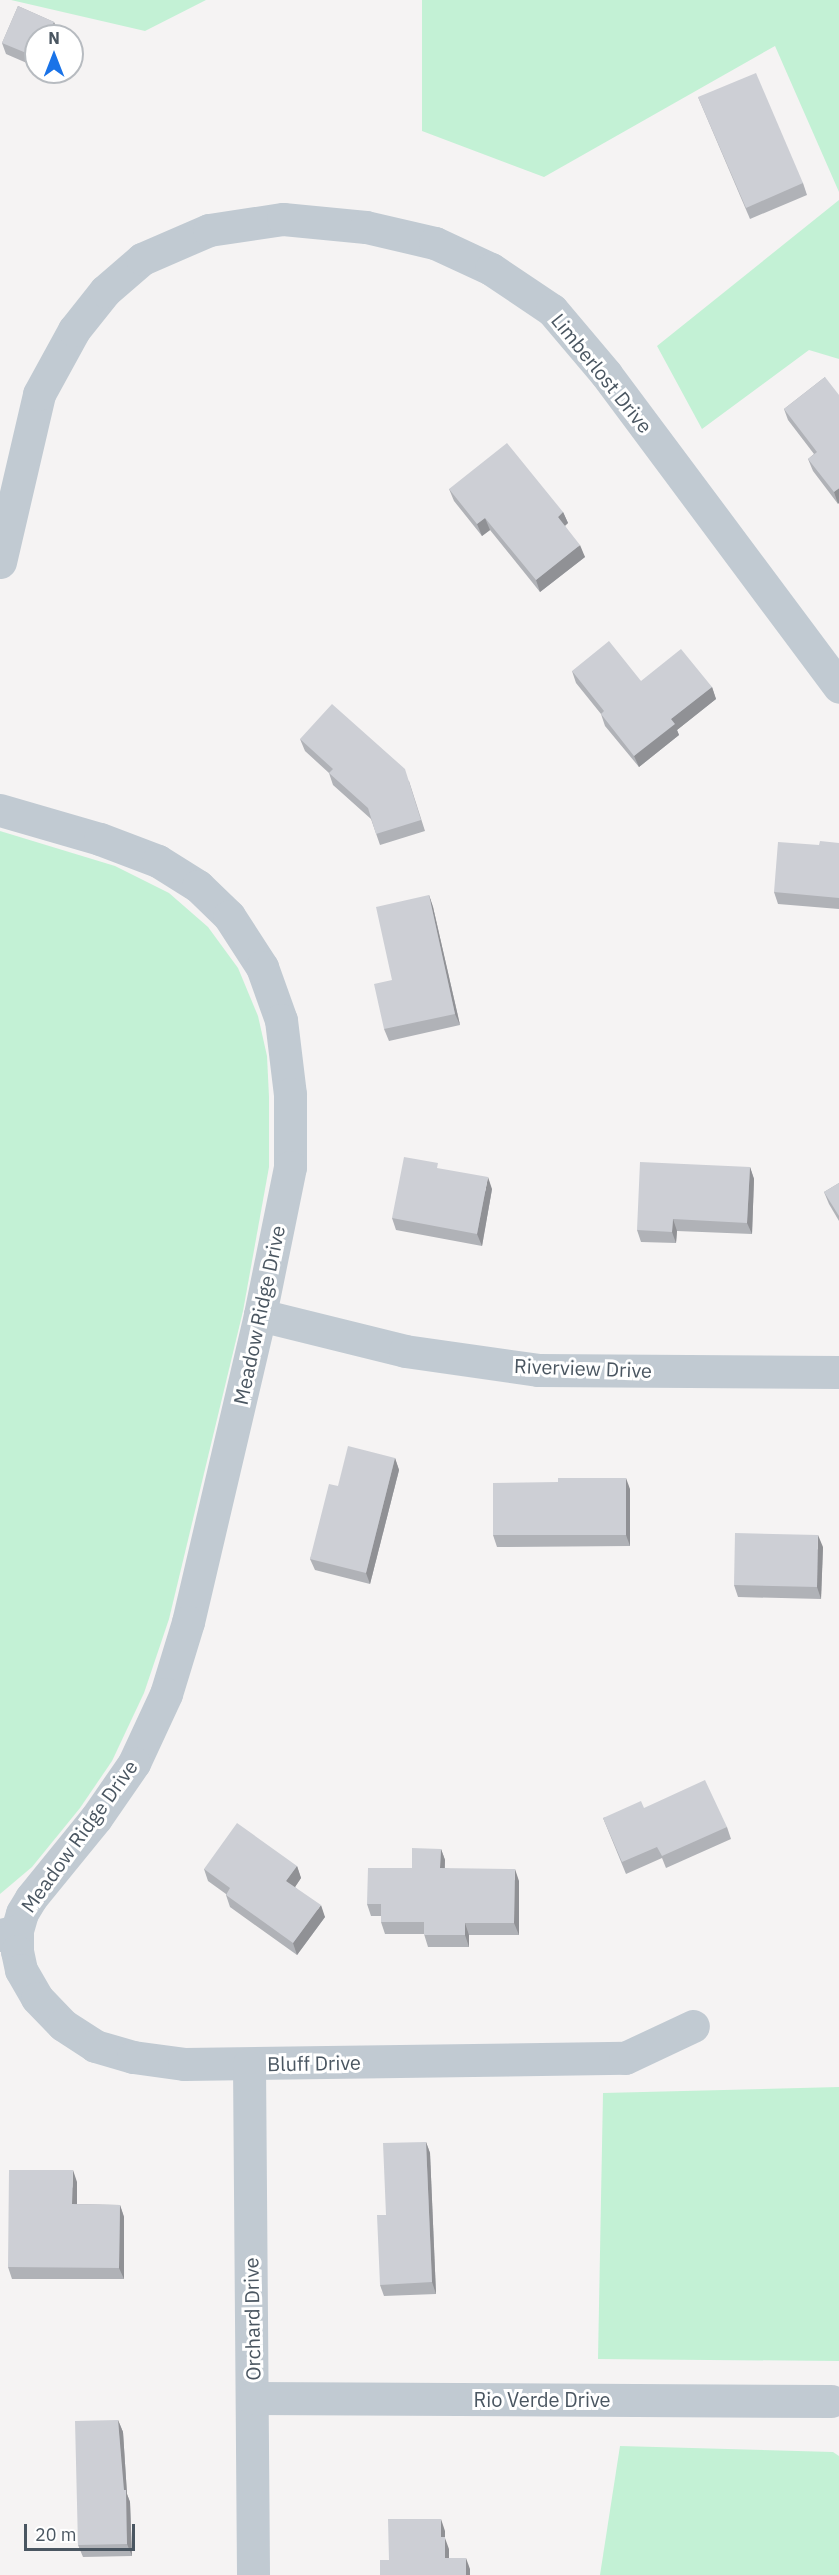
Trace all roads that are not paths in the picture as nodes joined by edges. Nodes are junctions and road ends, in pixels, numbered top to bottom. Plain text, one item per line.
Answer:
1 (0, 562) edge
2 (839, 687) edge
3 (0, 810) edge
4 (260, 1315) junction
5 (839, 1372) edge
6 (8, 1933) edge
7 (693, 2026) dead end
8 (249, 2064) junction
9 (253, 2398) junction
10 (831, 2401) dead end
11 (253, 2575) edge

1 - 2 street, Limberlost Drive
3 - 4 street, Meadow Ridge Drive
4 - 5 street, Riverview Drive
4 - 6 street, Meadow Ridge Drive
6 - 8 street, Bluff Drive
7 - 8 street, Bluff Drive
8 - 9 street, Orchard Drive
9 - 10 street, Rio Verde Drive
9 - 11 street, Orchard Drive

